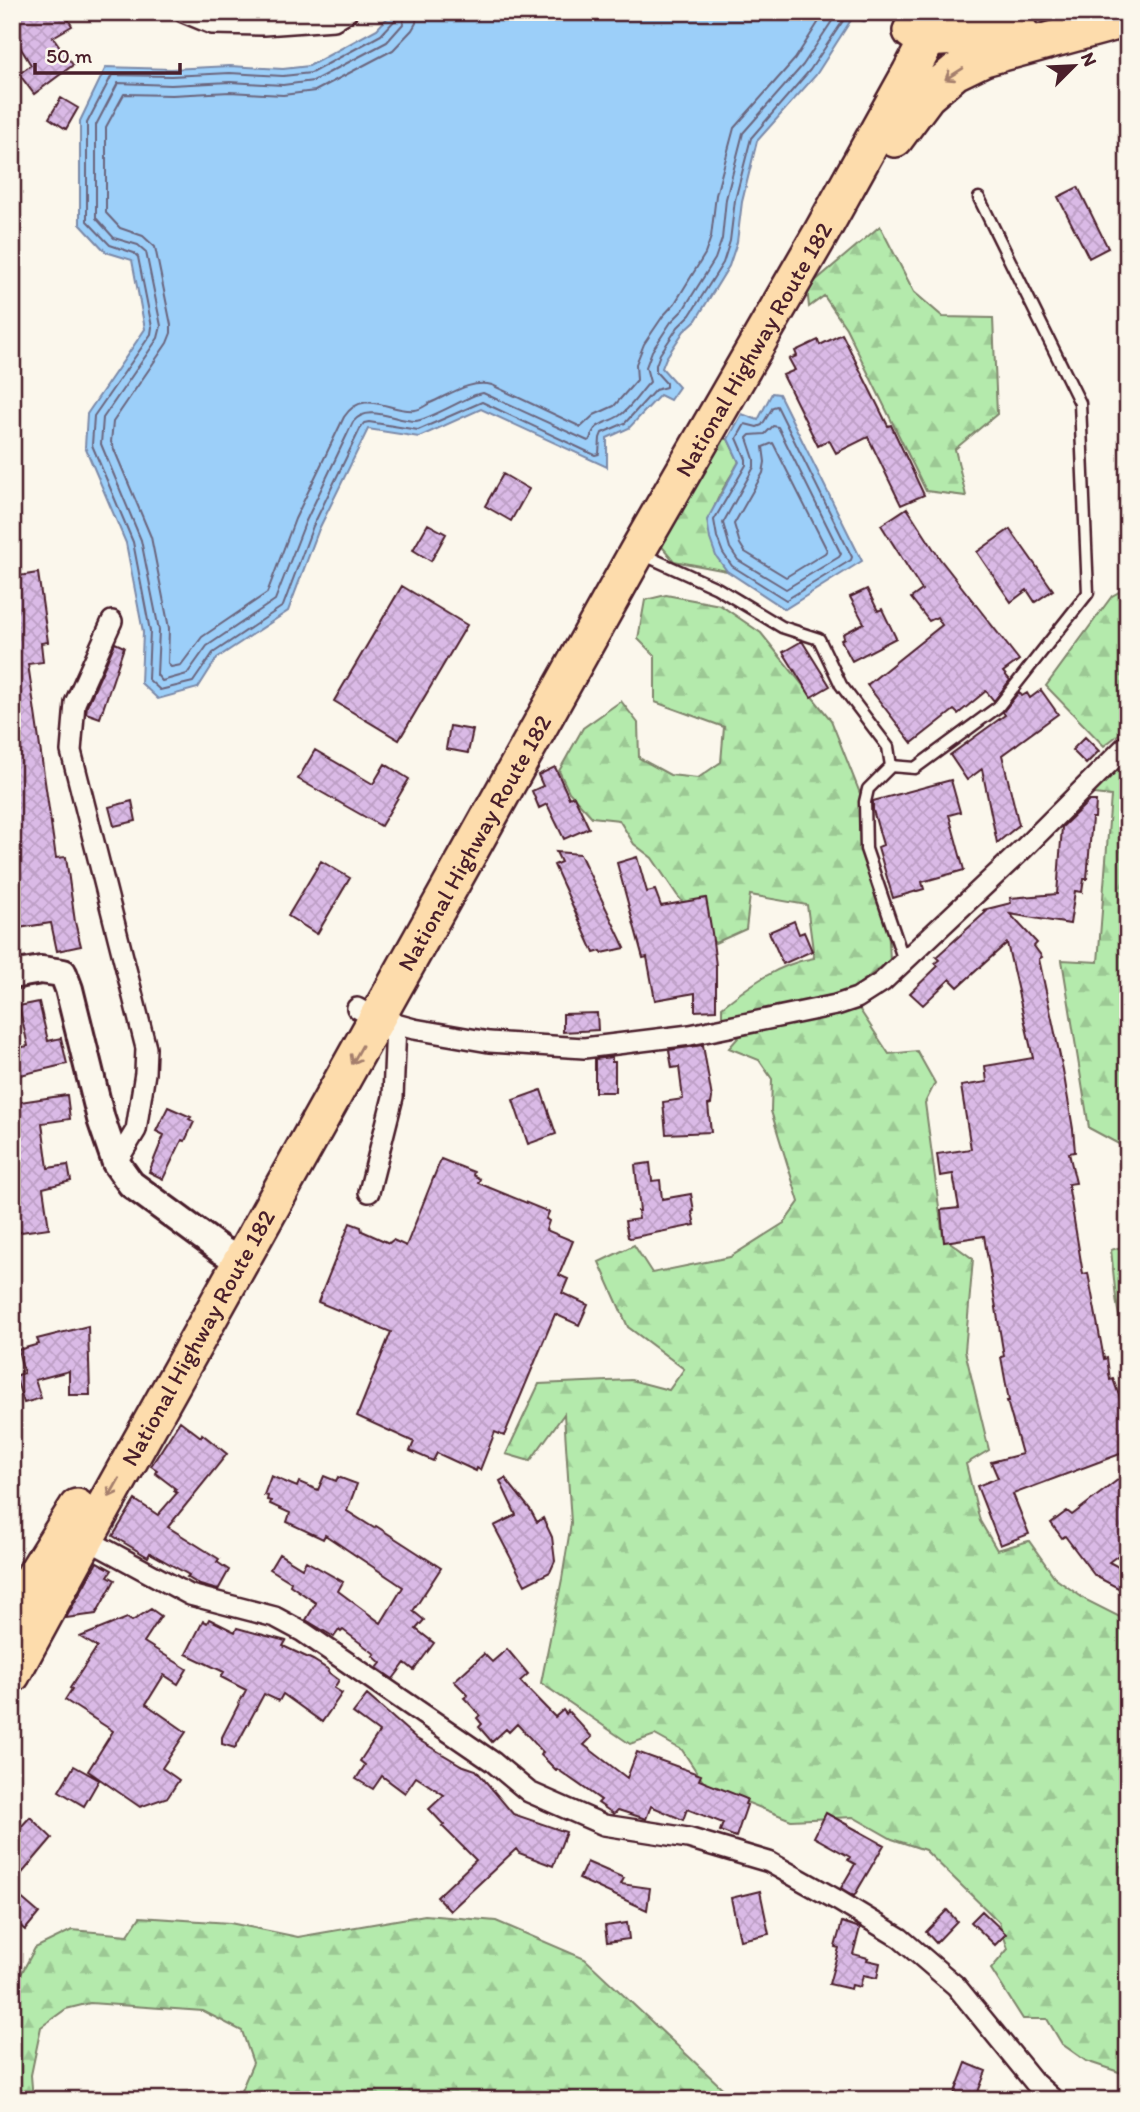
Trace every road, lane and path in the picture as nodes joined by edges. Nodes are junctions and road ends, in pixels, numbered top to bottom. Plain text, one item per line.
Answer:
1 (183, 12) edge
2 (347, 12) edge
3 (990, 12) edge
4 (1128, 19) edge
5 (923, 23) edge
6 (1088, 29) junction
7 (979, 198) dead end
8 (820, 235) junction
9 (637, 552) junction
10 (111, 621) dead end
11 (1128, 744) edge
12 (891, 766) junction
13 (904, 961) junction
14 (12, 975) edge
15 (377, 1017) junction
16 (116, 1163) junction
17 (369, 1192) dead end
18 (231, 1256) junction
19 (76, 1533) junction
20 (12, 1611) edge
21 (12, 1675) edge
22 (1055, 2100) edge

1 - 2 street
3 - 6 highway
4 - 6 highway
5 - 6 highway
5 - 8 highway, National Highway Route 182
5 - 15 highway, National Highway Route 182
6 -> 8 highway
7 - 12 lane
8 - 9 highway, National Highway Route 182
9 - 12 lane
9 - 15 highway, National Highway Route 182
10 - 16 street
11 - 13 street
12 - 13 lane
13 - 15 street
14 - 16 street
15 - 17 street
15 - 18 highway, National Highway Route 182
16 - 18 street
18 - 19 highway, National Highway Route 182
19 - 20 highway, National Highway Route 182
19 - 21 highway, National Highway Route 182
19 - 22 street

